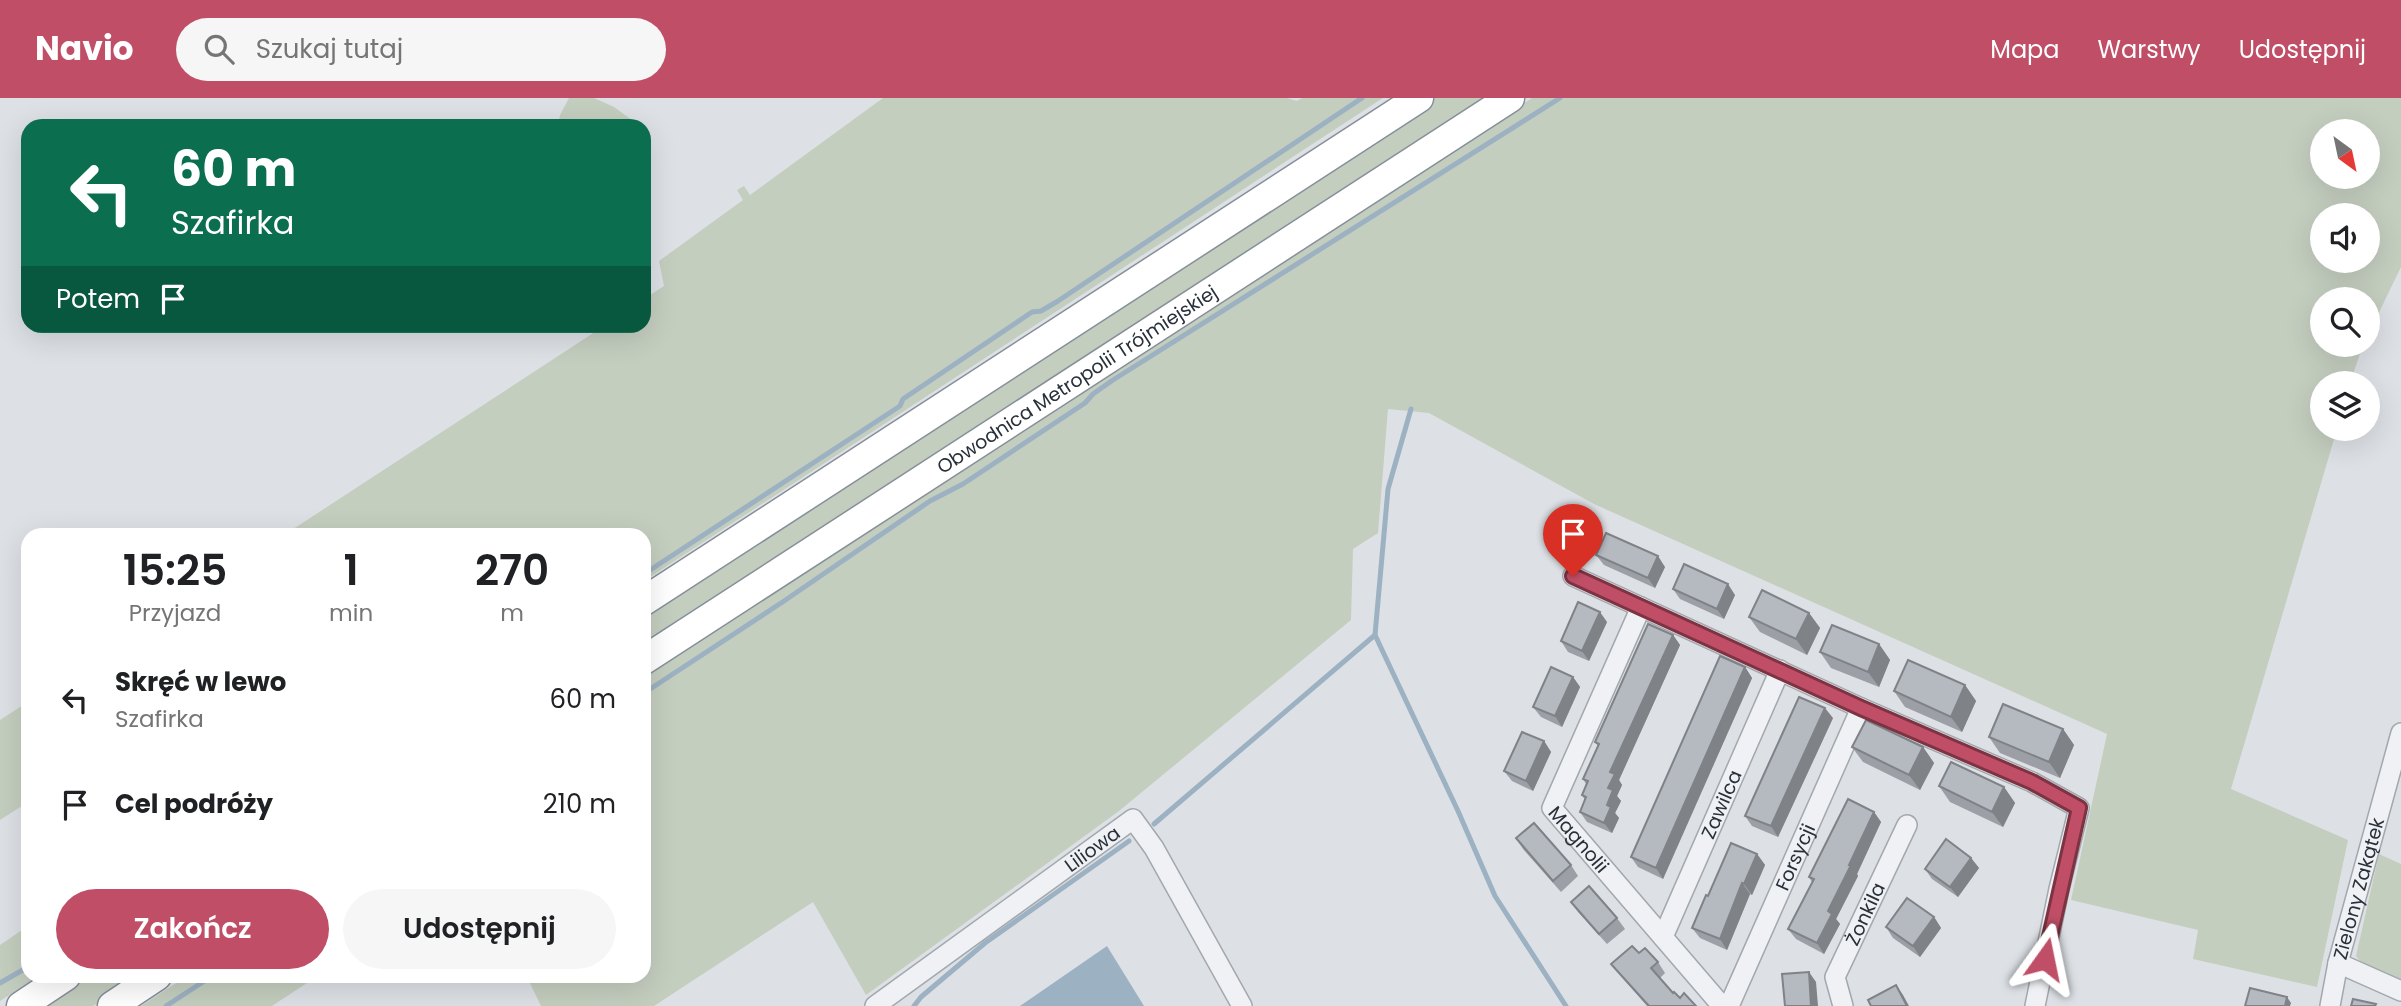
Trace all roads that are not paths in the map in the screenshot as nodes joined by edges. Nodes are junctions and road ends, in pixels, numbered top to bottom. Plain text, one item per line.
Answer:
1 (1419, 98) edge
2 (1510, 98) edge
3 (1573, 576) dead end
4 (651, 596) edge
5 (1642, 607) junction
6 (651, 655) edge
7 (1780, 670) junction
8 (1861, 708) junction
9 (2401, 733) edge
10 (1907, 825) dead end
11 (1663, 937) junction
12 (2338, 963) junction
13 (56, 983) edge
14 (146, 983) edge
15 (2401, 991) edge
16 (21, 1006) edge
17 (112, 1006) edge
18 (875, 1006) edge
19 (1242, 1006) edge
20 (1722, 1006) edge
21 (1729, 1006) edge
22 (1843, 1006) edge
23 (2035, 1006) edge
24 (2330, 1006) edge

1 - 4 highway
2 - 6 highway, Obwodnica Metropolii Trójmiejskiej
3 - 5 street
5 - 7 street
5 - 11 street, Magnolii
7 - 8 street
7 - 11 street, Zawilca
8 - 21 street, Forsycji
8 - 23 street
9 - 12 street, Zielony Zakątek
10 - 22 street, Żonkila
11 - 20 street, Magnolii
12 - 15 street
12 - 24 street, Zielony Zakątek
13 - 16 highway
14 - 17 highway
18 - 19 street, Liliowa

